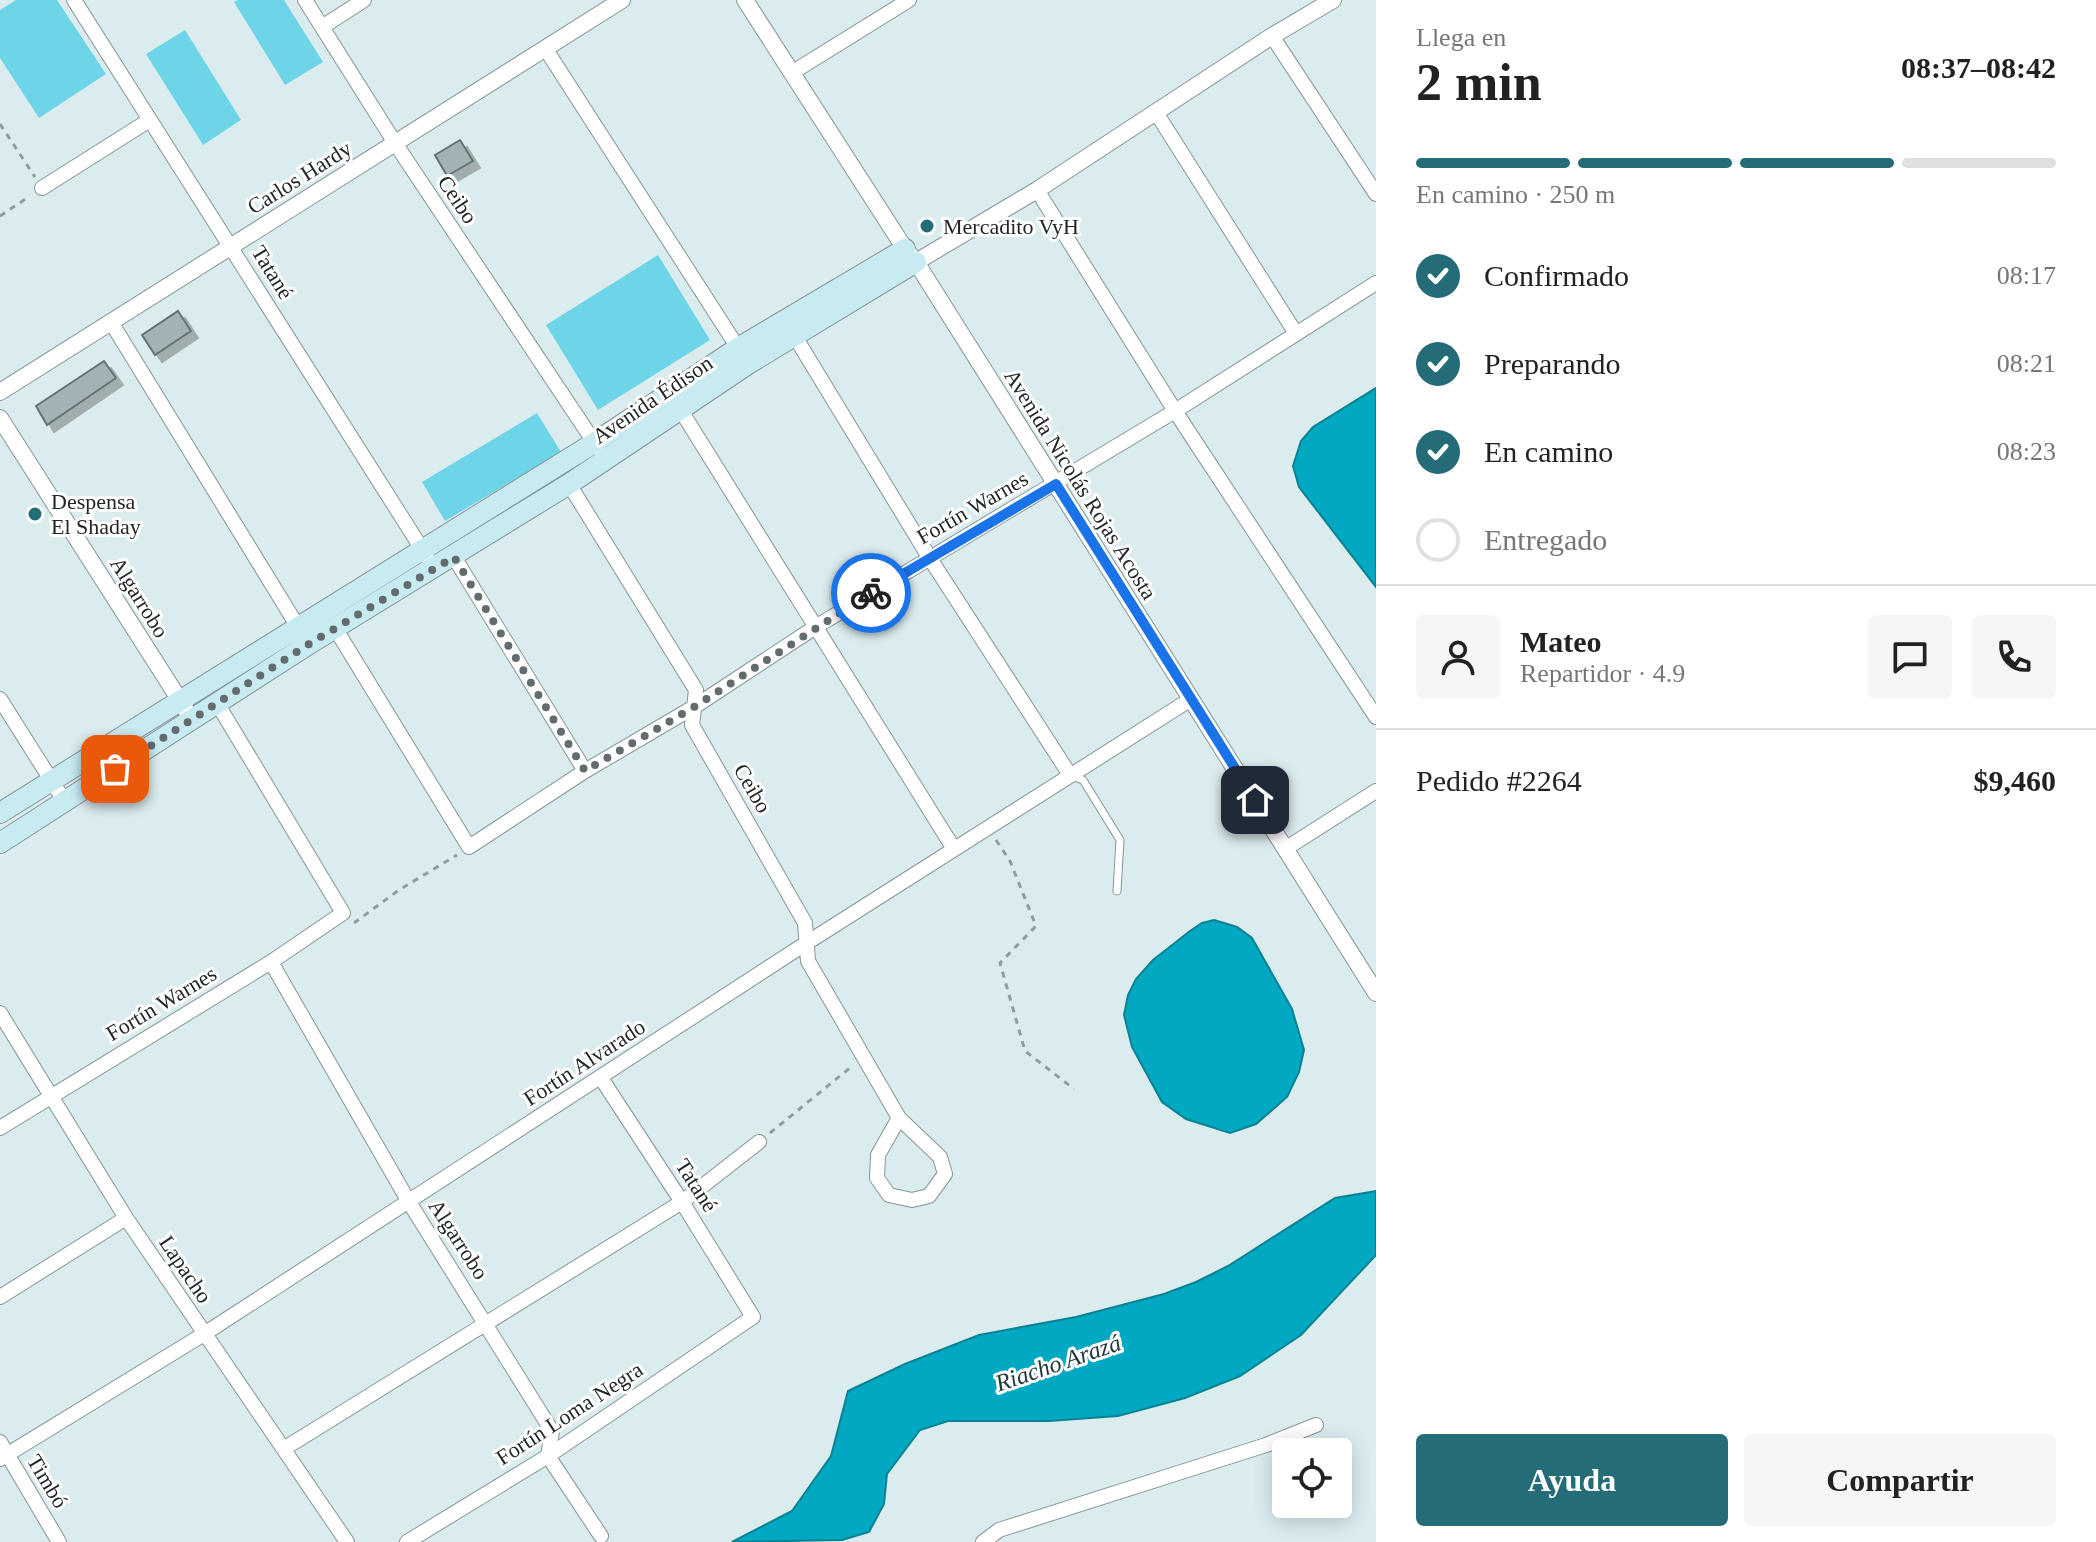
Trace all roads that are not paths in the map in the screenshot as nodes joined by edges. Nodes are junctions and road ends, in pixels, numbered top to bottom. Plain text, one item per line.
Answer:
1 (305, 0) edge
2 (364, 0) edge
3 (622, 0) edge
4 (745, 0) edge
5 (909, 0) edge
6 (1333, 0) edge
7 (78, 1) edge
8 (891, 5) edge
9 (322, 27) junction
10 (1272, 36) junction
11 (545, 48) junction
12 (793, 72) junction
13 (1157, 114) junction
14 (148, 121) junction
15 (395, 143) junction
16 (42, 188) road end
17 (1037, 190) junction
18 (1376, 194) edge
19 (231, 247) junction
20 (910, 255) junction
21 (1376, 283) edge
22 (111, 322) junction
23 (1295, 332) junction
24 (794, 335) junction
25 (743, 356) junction
26 (0, 392) edge
27 (680, 409) junction
28 (1175, 411) junction
29 (0, 418) edge
30 (600, 451) junction
31 (569, 484) junction
32 (1056, 484) junction
33 (454, 557) junction
34 (929, 557) junction
35 (428, 559) junction
36 (817, 626) junction
37 (335, 628) junction
38 (304, 635) junction
39 (0, 699) edge
40 (1191, 699) junction
41 (217, 703) junction
42 (694, 707) junction
43 (186, 711) junction
44 (1376, 717) edge
45 (585, 771) junction
46 (1070, 775) junction
47 (52, 781) junction
48 (1376, 791) edge
49 (65, 802) junction
50 (0, 813) edge
51 (0, 843) edge
52 (954, 849) junction
53 (1285, 849) junction
54 (1117, 891) dead end
55 (805, 944) junction
56 (271, 962) junction
57 (1371, 973) edge
58 (1376, 993) edge
59 (0, 1013) edge
60 (601, 1078) junction
61 (52, 1094) junction
62 (899, 1118) junction
63 (0, 1128) edge
64 (759, 1142) road end
65 (409, 1202) junction
66 (682, 1202) junction
67 (126, 1218) junction
68 (0, 1297) edge
69 (753, 1317) joint
70 (487, 1324) junction
71 (204, 1334) junction
72 (1316, 1425) dead end
73 (285, 1448) junction
74 (2, 1452) edge
75 (548, 1456) junction
76 (601, 1536) dead end
77 (59, 1542) edge
78 (347, 1542) edge
79 (407, 1542) edge
80 (983, 1542) edge

1 - 9 street, Ceibo
2 - 9 street
3 - 11 street, Carlos Hardy
4 - 12 street, Avenida Nicolás Rojas Acosta
5 - 8 street
6 - 10 street, Avenida Édison
7 - 14 street, Tatané
8 - 12 street
9 - 15 street, Ceibo
10 - 13 street, Avenida Édison
10 - 18 street
11 - 15 street, Carlos Hardy
11 - 25 street
12 - 20 street, Avenida Nicolás Rojas Acosta
13 - 17 street, Avenida Édison
13 - 23 street
14 - 16 street
14 - 19 street, Tatané
15 - 19 street, Carlos Hardy
15 - 30 street, Ceibo
17 - 20 street, Avenida Édison
17 - 28 street
19 - 22 street, Carlos Hardy
19 - 35 street, Tatané
20 - 24 main road, Avenida Édison
20 - 25 main road, Avenida Édison
20 - 32 street, Avenida Nicolás Rojas Acosta
21 - 23 street, Fortín Warnes
22 - 26 street, Carlos Hardy
22 - 38 street
23 - 28 street, Fortín Warnes
24 - 25 main road, Avenida Édison
24 - 34 street
25 - 27 main road, Avenida Édison
25 - 30 main road, Avenida Édison
27 - 30 main road, Avenida Édison
27 - 36 street
28 - 32 street, Fortín Warnes
28 - 44 street
29 - 43 street, Algarrobo
30 - 31 main road, Avenida Édison
30 - 35 main road, Avenida Édison
31 - 33 main road, Avenida Édison
31 - 42 street, Ceibo
32 - 34 street, Fortín Warnes
32 - 40 street, Avenida Nicolás Rojas Acosta
33 - 35 main road, Avenida Édison
33 - 45 street
34 - 36 street, Fortín Warnes
34 - 46 street
35 - 37 main road, Avenida Édison
35 - 38 main road, Avenida Édison
36 - 42 street, Fortín Warnes
36 - 52 street
37 - 38 main road, Avenida Édison
37 - 45 street, Fortín Warnes
38 - 41 main road, Avenida Édison
38 - 43 main road, Avenida Édison
39 - 47 street
40 - 46 street, Fortín Alvarado
40 - 53 street, Avenida Nicolás Rojas Acosta
41 - 43 main road, Avenida Édison
41 - 56 street, Fortín Warnes
42 - 45 street, Fortín Warnes
42 - 55 street, Ceibo
43 - 47 main road, Avenida Édison
43 - 49 main road, Avenida Édison
46 - 52 street, Fortín Alvarado
46 - 54 lane
47 - 49 street
47 - 50 main road, Avenida Édison
48 - 53 street
49 - 51 main road, Avenida Édison
52 - 55 street, Fortín Alvarado
53 - 57 street, Avenida Nicolás Rojas Acosta
55 - 60 street, Fortín Alvarado
55 - 62 street, Ceibo
56 - 61 street, Fortín Warnes
56 - 65 street, Algarrobo
57 - 58 street, Avenida Nicolás Rojas Acosta
59 - 61 street, Lapacho
60 - 65 street, Fortín Alvarado
60 - 66 street, Tatané
61 - 63 street, Fortín Warnes
61 - 67 street, Lapacho
62 - 62 street, Ceibo
64 - 66 street
65 - 70 street, Algarrobo
65 - 71 street, Fortín Alvarado
66 - 69 street, Tatané
66 - 70 street
67 - 68 street
67 - 71 street, Lapacho
69 - 75 street, Fortín Loma Negra
70 - 73 street
70 - 75 street, Algarrobo
71 - 73 street, Lapacho
71 - 74 street, Fortín Alvarado
72 - 80 street
73 - 78 street, Lapacho
74 - 77 street, Timbó
75 - 76 street, Algarrobo
75 - 79 street, Fortín Loma Negra

